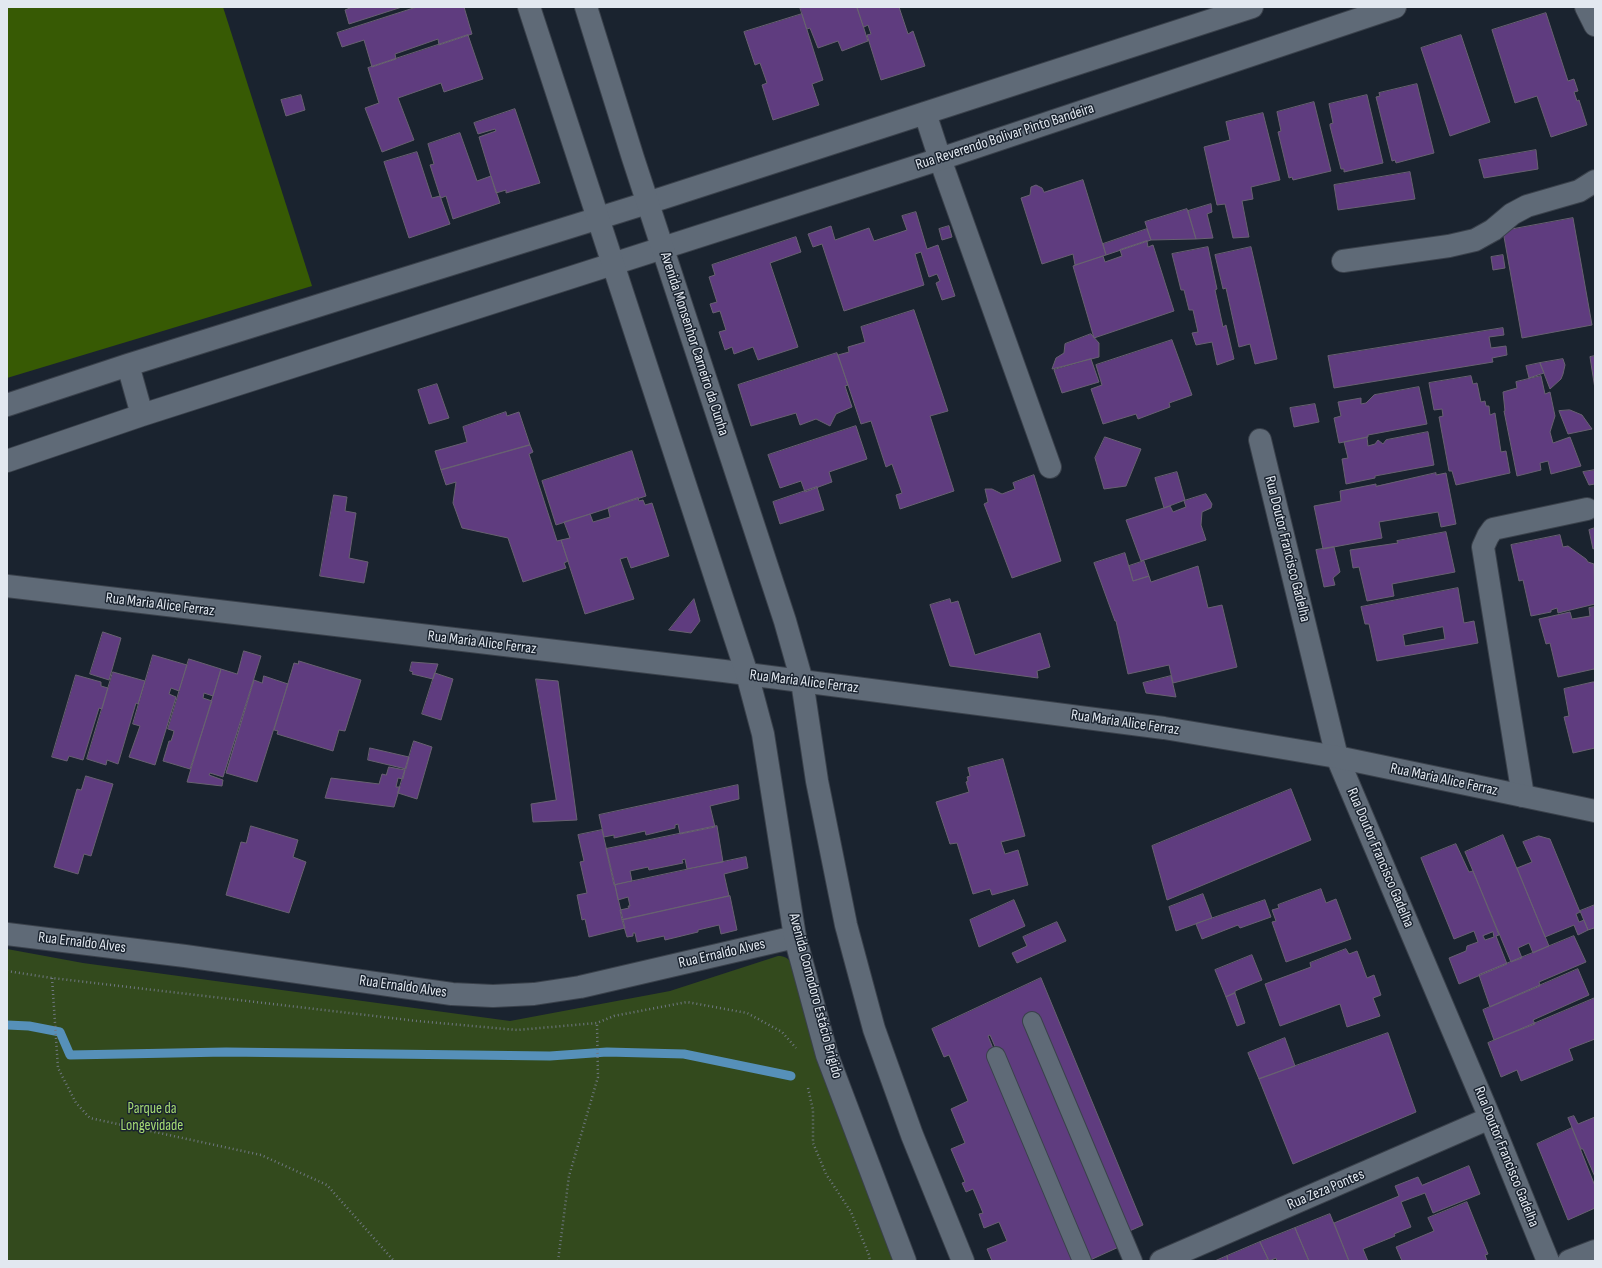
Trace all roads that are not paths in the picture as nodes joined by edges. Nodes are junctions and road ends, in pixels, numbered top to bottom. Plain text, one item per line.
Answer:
1 (529, 7) edge
2 (586, 7) edge
3 (1252, 7) edge
4 (1395, 7) edge
5 (925, 113) junction
6 (940, 159) junction
7 (1595, 182) edge
8 (647, 202) junction
9 (599, 218) junction
10 (662, 248) junction
11 (1343, 262) dead end
12 (614, 263) junction
13 (128, 365) junction
14 (7, 405) edge
15 (142, 415) junction
16 (1260, 440) dead end
17 (7, 461) edge
18 (1050, 467) dead end
19 (1587, 509) dead end
20 (7, 586) edge
21 (747, 674) junction
22 (802, 681) junction
23 (1337, 758) junction
24 (1523, 796) junction
25 (1595, 811) edge
26 (7, 934) edge
27 (795, 937) junction
28 (1032, 1021) dead end
29 (996, 1056) dead end
30 (1490, 1118) junction
31 (1595, 1251) edge
32 (905, 1261) edge
33 (963, 1261) edge
34 (1082, 1261) edge
35 (1134, 1261) edge
36 (1161, 1261) edge
37 (1548, 1261) edge
38 (1569, 1261) edge

1 - 9 street
2 - 8 street, Avenida Monsenhor Carneiro da Cunha
3 - 5 street
4 - 6 street, Rua Reverendo Bolivar Pinto Bandeira
5 - 6 street
5 - 8 street
6 - 10 street, Rua Reverendo Bolivar Pinto Bandeira
6 - 18 street
7 - 11 street
8 - 9 street
8 - 10 street, Avenida Monsenhor Carneiro da Cunha
9 - 12 street
9 - 13 street
10 - 12 street, Rua Reverendo Bolivar Pinto Bandeira
10 - 22 street, Avenida Monsenhor Carneiro da Cunha
12 - 15 street, Rua Reverendo Bolivar Pinto Bandeira
12 - 21 street
13 - 14 street
13 - 15 street
15 - 17 street, Rua Reverendo Bolivar Pinto Bandeira
16 - 23 street, Rua Doutor Francisco Gadelha
19 - 24 street
20 - 21 street, Rua Maria Alice Ferraz
21 - 22 street, Rua Maria Alice Ferraz
21 - 27 street, Avenida Comodoro Estácio Brigido
22 - 23 street, Rua Maria Alice Ferraz
22 - 33 street
23 - 24 street, Rua Maria Alice Ferraz
23 - 30 street, Rua Doutor Francisco Gadelha
24 - 25 street, Rua Maria Alice Ferraz
26 - 27 street, Rua Ernaldo Alves
27 - 32 street, Avenida Comodoro Estácio Brigido
28 - 35 lane
29 - 34 lane
30 - 36 street, Rua Zeza Pontes
30 - 37 street, Rua Doutor Francisco Gadelha
31 - 38 street

